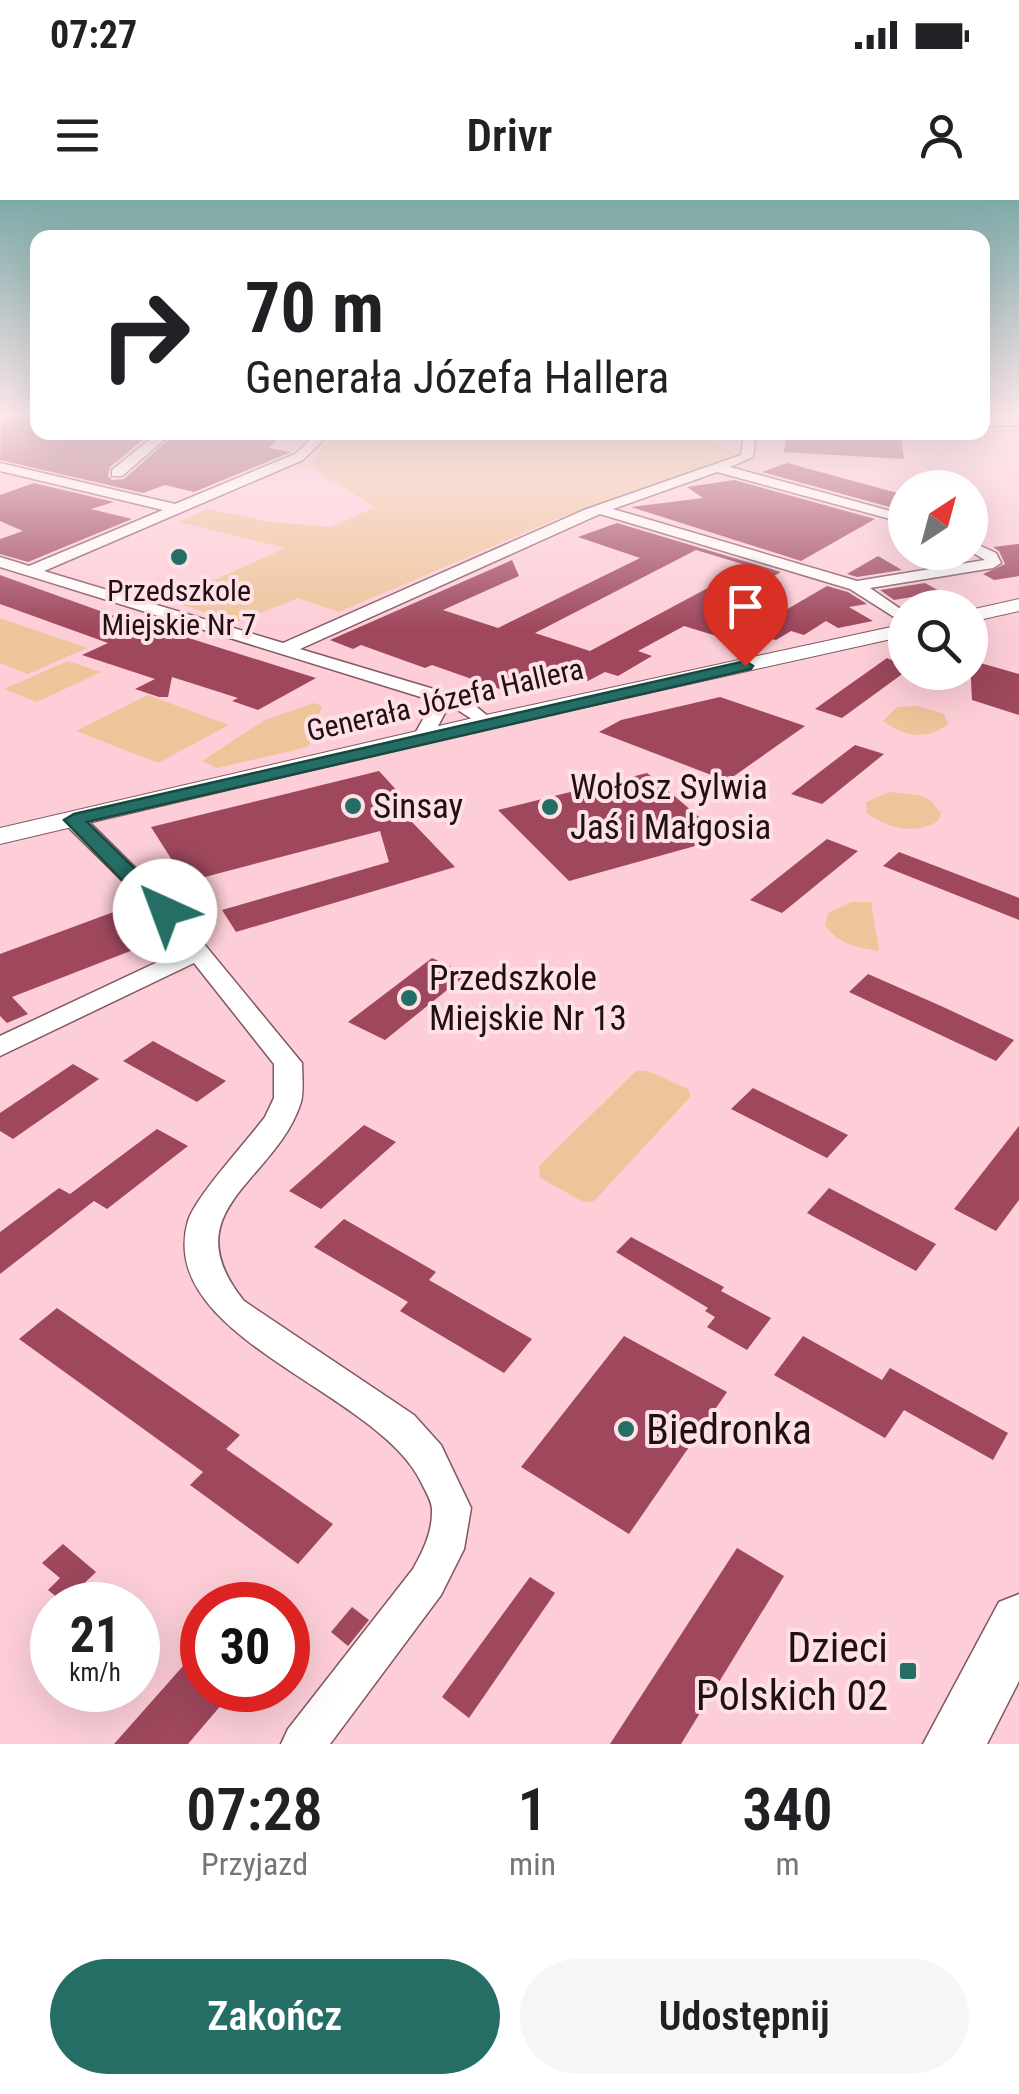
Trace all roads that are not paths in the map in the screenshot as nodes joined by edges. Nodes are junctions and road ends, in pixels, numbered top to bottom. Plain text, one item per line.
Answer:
1 (77, 485) edge
2 (235, 485) edge
3 (669, 485) edge
4 (779, 485) edge
5 (178, 509) junction
6 (601, 510) junction
7 (888, 514) edge
8 (0, 562) edge
9 (958, 570) edge
10 (30, 571) junction
11 (856, 586) junction
12 (1019, 606) edge
13 (888, 608) edge
14 (988, 612) edge
15 (888, 634) edge
16 (285, 649) junction
17 (383, 682) junction
18 (437, 711) junction
19 (486, 722) junction
20 (423, 737) junction
21 (74, 820) junction
22 (0, 836) edge
23 (196, 954) junction
24 (0, 1047) edge
25 (1019, 1622) edge
26 (303, 1744) edge
27 (954, 1744) edge

1 - 5 street
2 - 5 street
3 - 6 street
4 - 7 street
5 - 10 street
6 - 11 street
6 - 16 street
8 - 10 street
9 - 11 street
10 - 16 street
11 - 13 street
12 - 14 street
15 - 19 street, Generała Józefa Hallera
16 - 17 street
17 - 18 street
17 - 19 street
18 - 19 street
18 - 20 street
19 - 20 street, Generała Józefa Hallera
20 - 21 street, Generała Józefa Hallera
21 - 22 street, Generała Józefa Hallera
21 - 23 street
23 - 24 street
23 - 26 street
25 - 27 main road

